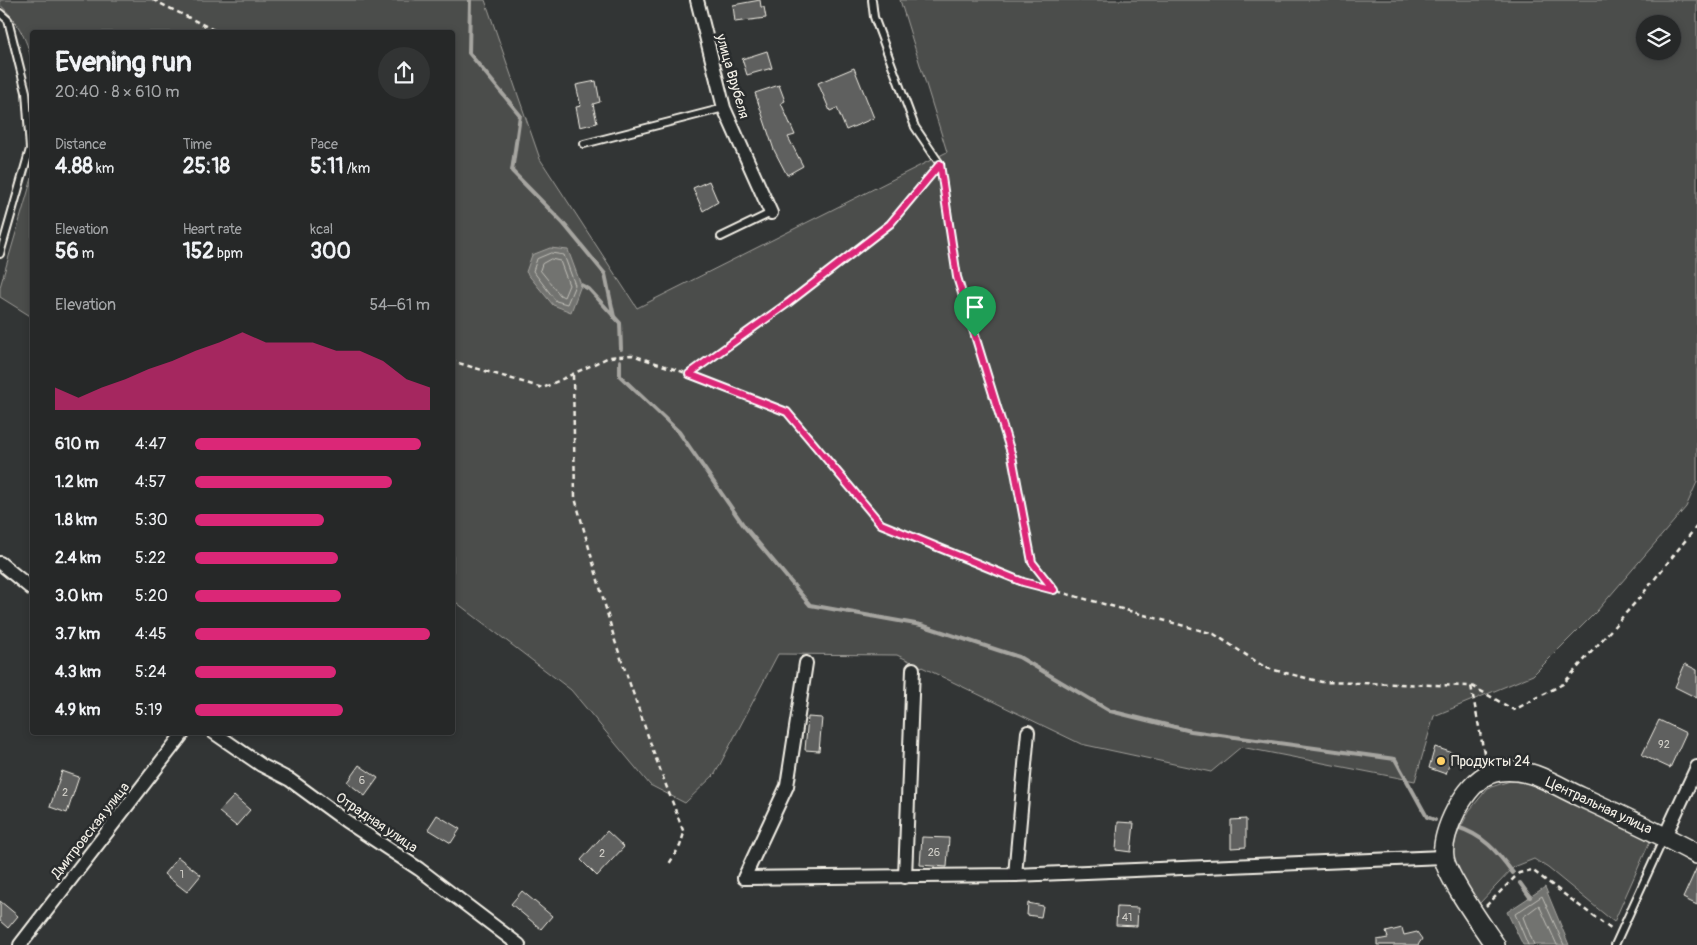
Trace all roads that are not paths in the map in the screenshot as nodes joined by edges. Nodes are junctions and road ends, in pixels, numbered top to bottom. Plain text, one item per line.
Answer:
1 (697, 0) edge
2 (872, 0) edge
3 (0, 13) edge
4 (724, 108) junction
5 (584, 144) dead end
6 (940, 164) road end
7 (771, 213) joint
8 (721, 238) dead end
9 (0, 254) edge
10 (0, 563) edge
11 (30, 587) edge
12 (806, 662) dead end
13 (913, 668) dead end
14 (1028, 732) dead end
15 (182, 735) edge
16 (217, 735) edge
17 (1697, 767) edge
18 (1665, 836) junction
19 (1697, 854) edge
20 (1444, 857) junction
21 (1015, 875) junction
22 (905, 877) junction
23 (20, 945) edge
24 (519, 945) edge
25 (1495, 945) edge
26 (1614, 945) edge

1 - 4 street, улица Врубеля
2 - 6 lane
3 - 9 lane
4 - 5 lane
4 - 7 street, улица Врубеля
7 - 8 lane
10 - 11 street
12 - 22 street
13 - 22 street
14 - 21 street
15 - 23 street, Дмитровская улица
16 - 24 street, Отрадная улица
17 - 18 street
18 - 19 street, Центральная улица
18 - 20 street, Центральная улица
18 - 26 lane
20 - 21 street
20 - 25 street
21 - 22 street

